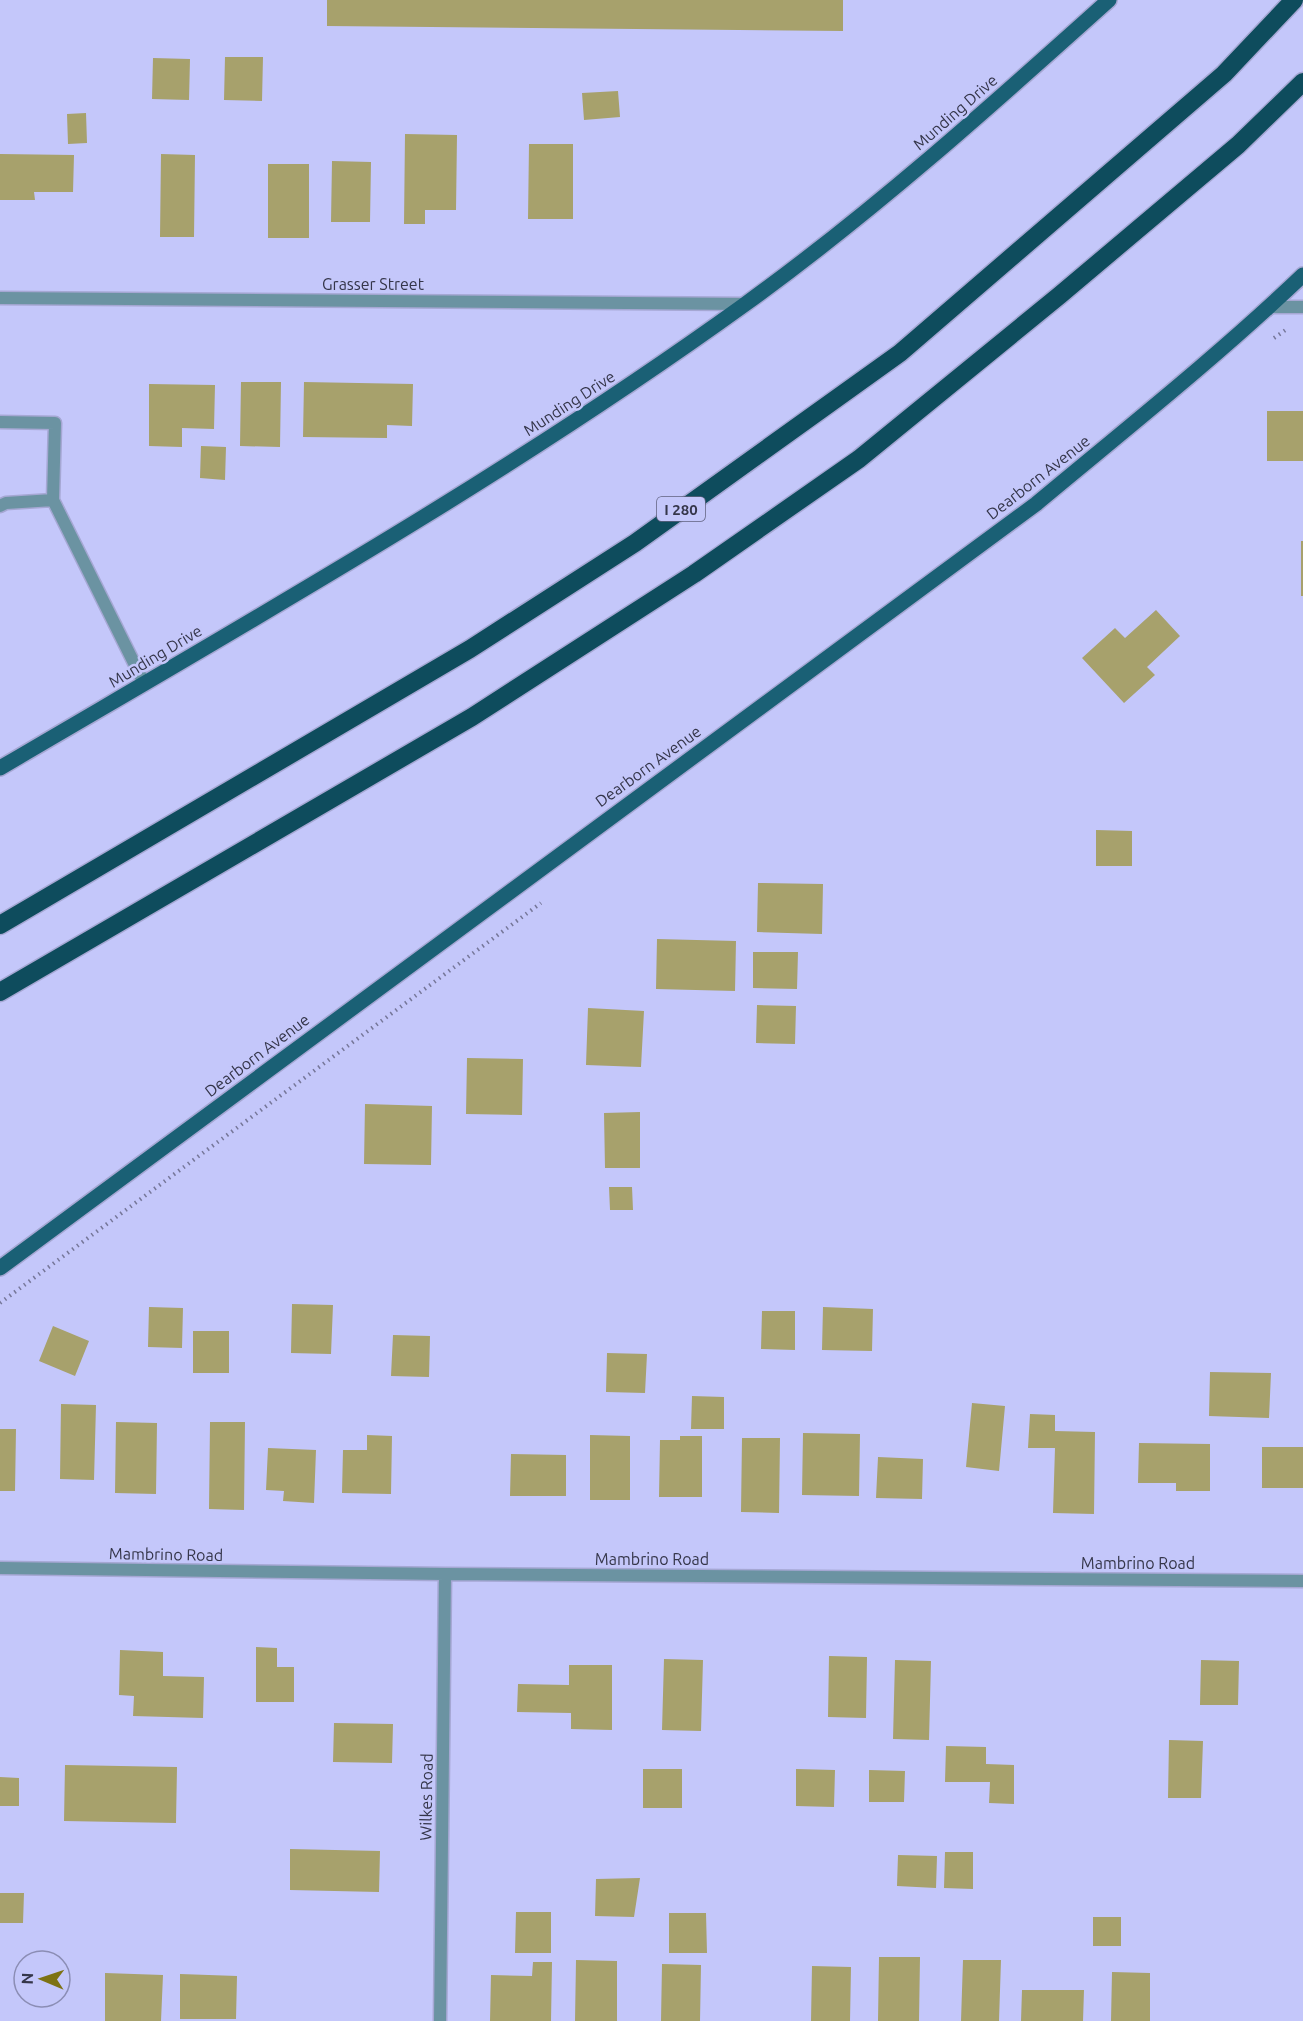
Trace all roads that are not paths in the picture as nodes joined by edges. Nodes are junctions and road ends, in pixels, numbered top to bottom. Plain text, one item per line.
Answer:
1 (1109, 0) edge
2 (1294, 0) edge
3 (1303, 82) edge
4 (1303, 275) edge
5 (0, 298) edge
6 (746, 304) junction
7 (1270, 307) junction
8 (1303, 307) edge
9 (0, 422) edge
10 (53, 500) junction
11 (0, 506) edge
12 (144, 683) junction
13 (0, 768) edge
14 (0, 925) edge
15 (0, 992) edge
16 (0, 1268) edge
17 (0, 1568) edge
18 (445, 1574) junction
19 (1303, 1581) edge
20 (440, 2021) edge

1 - 6 main road, Munding Drive
2 - 14 highway, I 280
3 - 15 highway
4 - 7 main road, Dearborn Avenue
5 - 6 street, Grasser Street
6 - 12 main road, Munding Drive
7 - 8 street
7 - 16 main road, Dearborn Avenue
9 - 10 street
10 - 11 street
10 - 12 street
12 - 13 main road, Munding Drive
17 - 18 street, Mambrino Road
18 - 19 street, Mambrino Road
18 - 20 street, Wilkes Road

